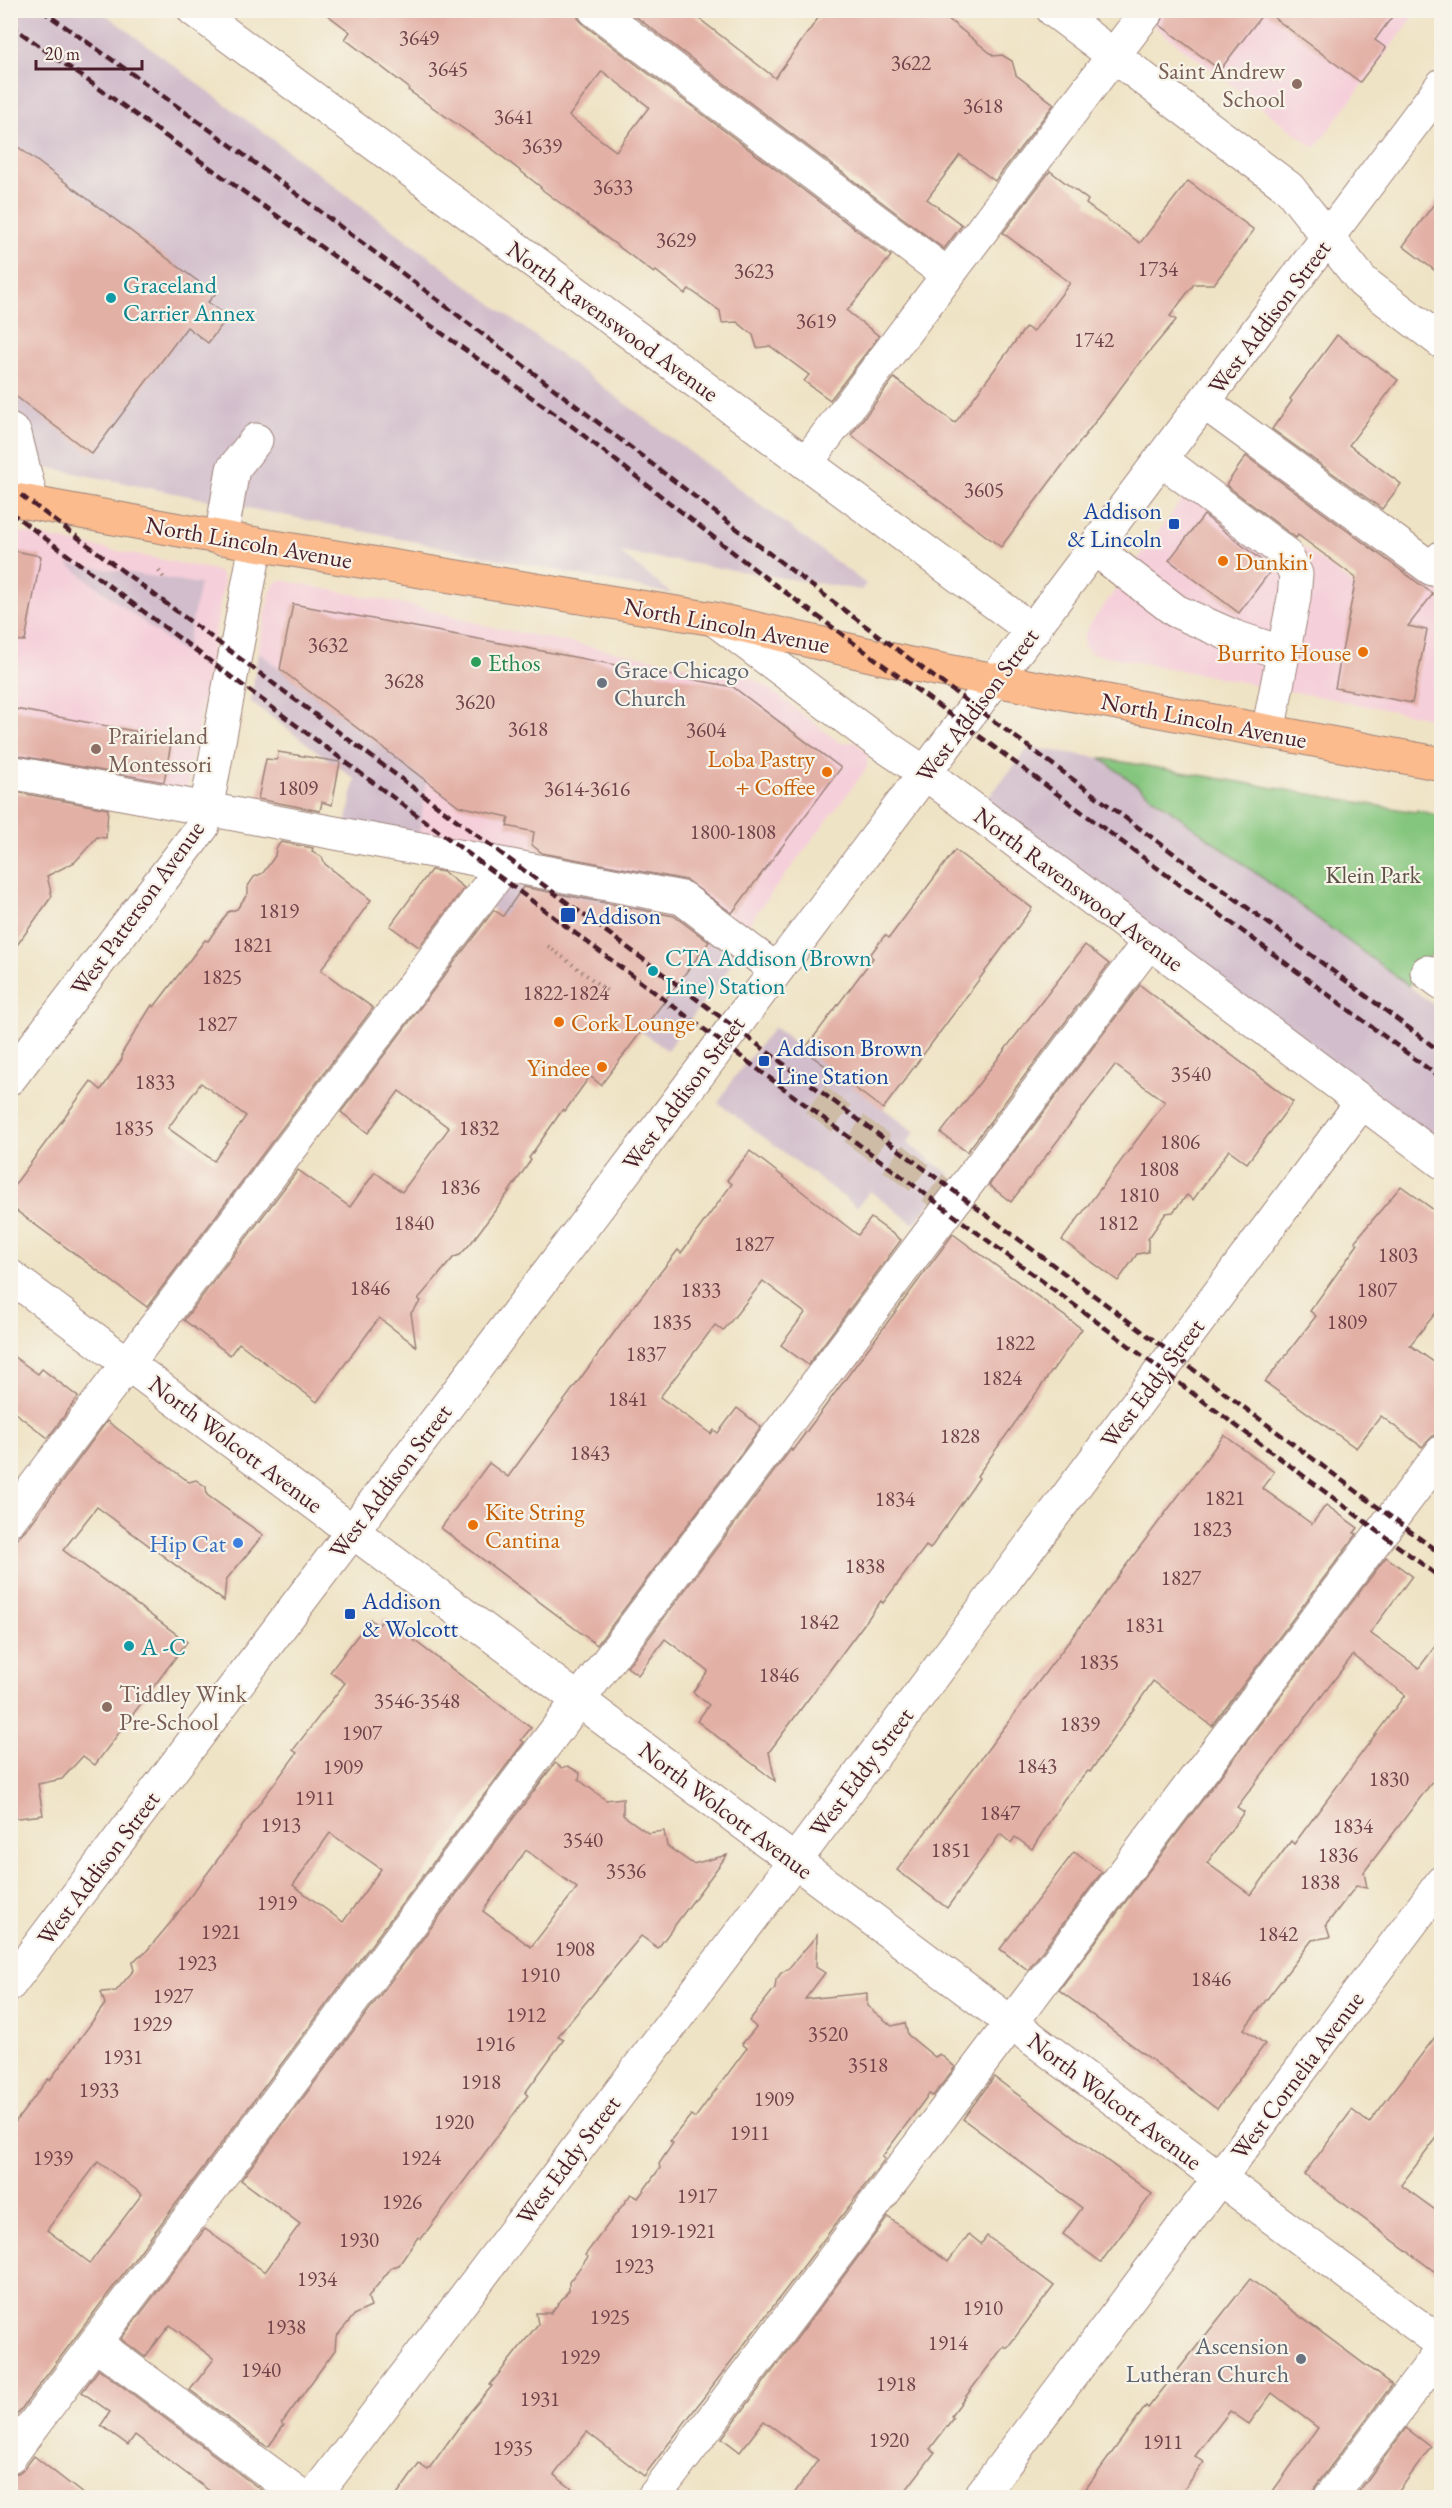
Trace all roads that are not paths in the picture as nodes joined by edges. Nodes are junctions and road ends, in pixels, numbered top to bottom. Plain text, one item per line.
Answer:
1 (194, 10) edge
2 (595, 10) edge
3 (1053, 10) edge
4 (1148, 10) edge
5 (1113, 56) junction
6 (1442, 85) edge
7 (1328, 238) junction
8 (948, 276) junction
9 (1442, 342) edge
10 (1205, 403) junction
11 (10, 430) edge
12 (256, 440) dead end
13 (1162, 460) junction
14 (806, 463) junction
15 (21, 501) edge
16 (221, 537) junction
17 (256, 544) junction
18 (1095, 549) junction
19 (1442, 557) edge
20 (714, 619) junction
21 (1033, 631) junction
22 (1283, 653) junction
23 (996, 679) junction
24 (1268, 732) junction
25 (1442, 764) edge
26 (10, 772) edge
27 (925, 772) junction
28 (206, 809) junction
29 (504, 866) junction
30 (1149, 942) junction
31 (776, 970) junction
32 (10, 1078) edge
33 (1362, 1102) junction
34 (1442, 1162) edge
35 (10, 1276) edge
36 (128, 1364) junction
37 (1442, 1452) edge
38 (10, 1519) edge
39 (352, 1531) junction
40 (579, 1700) junction
41 (795, 1861) junction
42 (1442, 1882) edge
43 (10, 1984) edge
44 (1010, 2022) junction
45 (1219, 2178) junction
46 (95, 2343) junction
47 (1442, 2344) edge
48 (1442, 2350) edge
49 (10, 2456) edge
50 (304, 2498) edge
51 (313, 2498) edge
52 (653, 2498) edge
53 (979, 2498) edge
54 (1330, 2498) edge

1 - 14 street, North Ravenswood Avenue
2 - 8 street
3 - 5 street
4 - 5 street
5 - 7 street
5 - 8 street
6 - 7 street, West Addison Street
7 - 9 street
7 - 10 street, West Addison Street
8 - 14 street
10 - 13 street, West Addison Street
10 - 19 street
11 - 15 street
12 - 16 street
13 - 18 street, West Addison Street
13 - 22 street
14 - 21 street, North Ravenswood Avenue
15 - 16 main road, North Lincoln Avenue
16 - 17 main road, North Lincoln Avenue
17 - 20 main road, North Lincoln Avenue
17 - 28 street, West Patterson Avenue
18 - 21 street, West Addison Street
18 - 22 street
20 - 23 main road, North Lincoln Avenue
20 - 27 street, North Ravenswood Avenue
21 - 23 street, West Addison Street
22 - 24 street
23 - 24 main road, North Lincoln Avenue
23 - 27 street, West Addison Street
24 - 25 main road, North Lincoln Avenue
26 - 28 street
27 - 30 street, North Ravenswood Avenue
27 - 31 street, West Addison Street
28 - 29 street
28 - 32 street, West Patterson Avenue
29 - 31 street
29 - 36 street
30 - 33 street, North Ravenswood Avenue
30 - 40 street
31 - 39 street, West Addison Street
33 - 34 street, North Ravenswood Avenue
33 - 41 street, West Eddy Street
35 - 36 street, North Wolcott Avenue
36 - 38 street
36 - 39 street, North Wolcott Avenue
37 - 44 street
39 - 40 street, North Wolcott Avenue
39 - 43 street, West Addison Street
40 - 41 street, North Wolcott Avenue
40 - 46 street
41 - 44 street, North Wolcott Avenue
41 - 51 street, West Eddy Street
42 - 45 street, West Cornelia Avenue
44 - 45 street, North Wolcott Avenue
44 - 52 street
45 - 47 street, North Wolcott Avenue
45 - 53 street, West Cornelia Avenue
46 - 49 street
46 - 50 street
48 - 54 street

